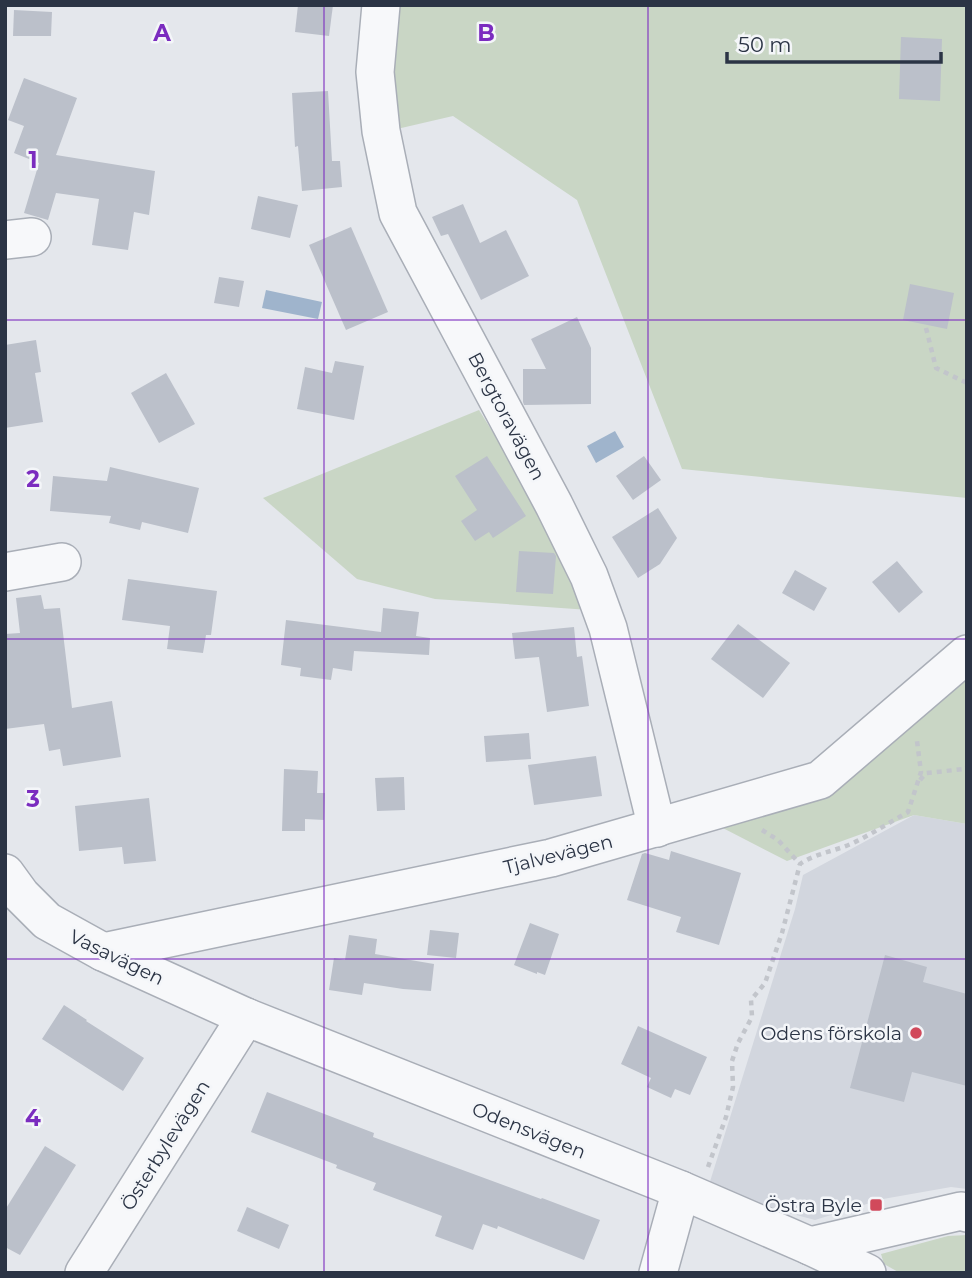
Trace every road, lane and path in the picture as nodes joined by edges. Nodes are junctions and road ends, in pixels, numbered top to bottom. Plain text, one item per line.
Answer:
1 (381, 5) edge
2 (926, 328) dead end
3 (967, 383) edge
4 (62, 562) dead end
5 (5, 572) edge
6 (967, 653) edge
7 (912, 701) junction
8 (967, 766) edge
9 (919, 780) junction
10 (726, 808) junction
11 (657, 828) junction
12 (800, 864) junction
13 (5, 873) edge
14 (103, 952) junction
15 (246, 1017) junction
16 (689, 1194) junction
17 (967, 1213) edge
18 (810, 1246) junction
19 (85, 1273) edge
20 (658, 1273) edge
21 (867, 1273) edge

1 - 11 street, Bergtoravägen
2 - 3 path
4 - 5 street
6 - 7 street, Tjalvevägen
7 - 9 path
7 - 10 street, Tjalvevägen
8 - 9 path
9 - 12 path
10 - 11 street, Tjalvevägen
10 - 12 path
11 - 14 street, Tjalvevägen
12 - 16 path
13 - 14 street, Vasavägen
14 - 15 street, Vasavägen
15 - 16 street, Odensvägen
15 - 19 street, Österbylevägen
16 - 18 street, Odensvägen
16 - 20 street
17 - 18 street
18 - 21 street, Odensvägen

